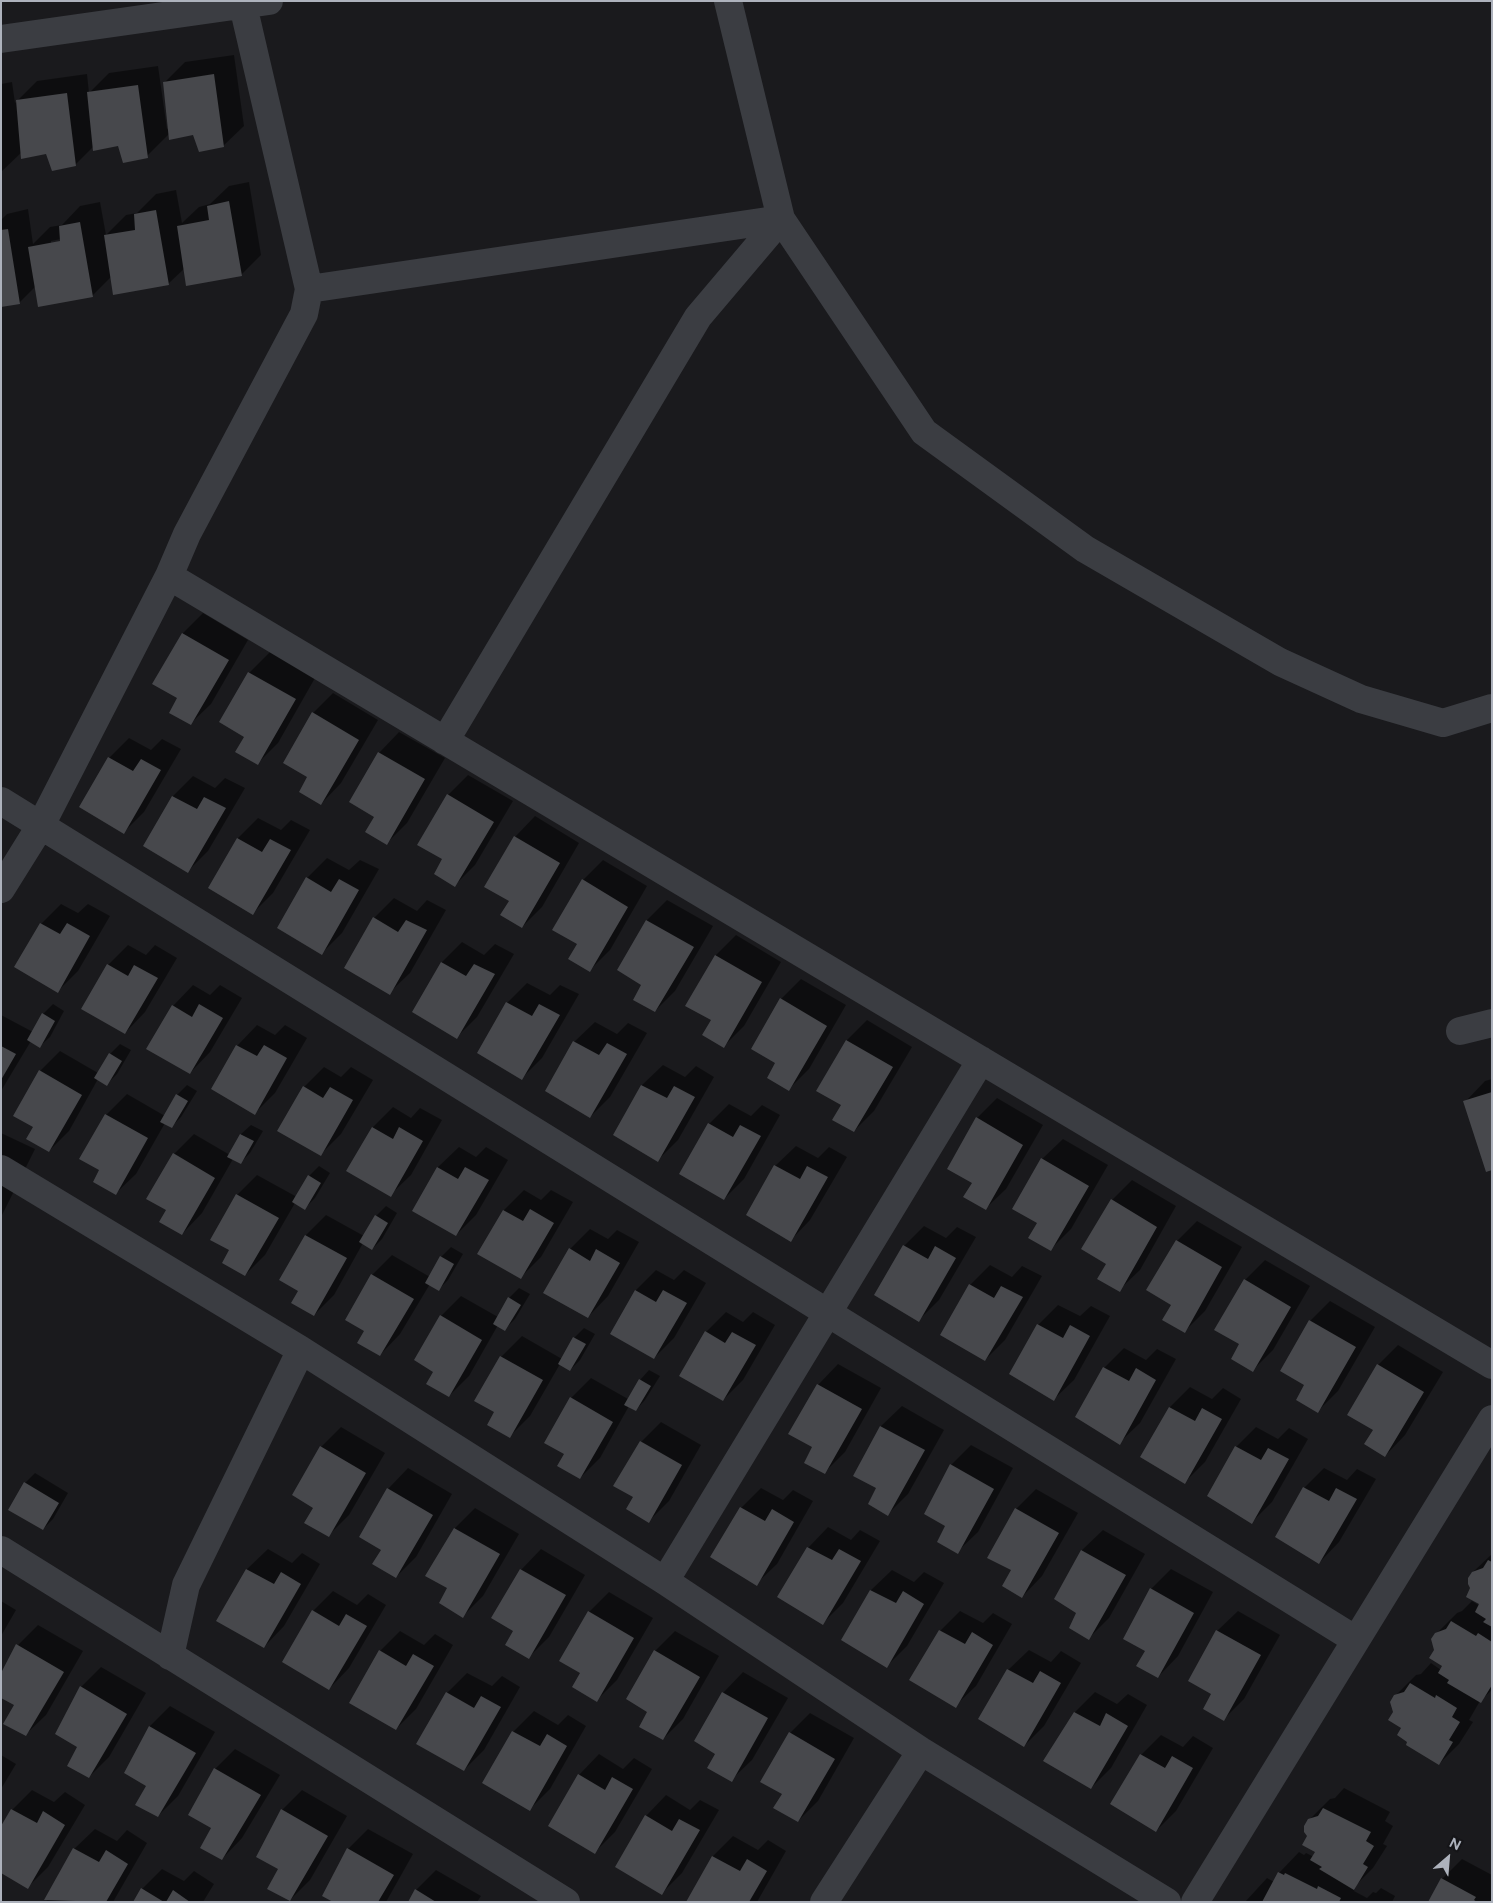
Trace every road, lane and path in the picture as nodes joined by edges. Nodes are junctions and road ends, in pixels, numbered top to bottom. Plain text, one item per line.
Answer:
1 (269, 1) edge
2 (728, 1) edge
3 (242, 4) edge
4 (1, 39) edge
5 (781, 219) junction
6 (309, 289) junction
7 (169, 576) junction
8 (1492, 708) edge
9 (445, 741) junction
10 (1, 801) edge
11 (41, 825) junction
12 (1, 889) edge
13 (1492, 1022) edge
14 (1460, 1032) dead end
15 (981, 1060) junction
16 (1, 1169) edge
17 (828, 1313) junction
18 (301, 1350) junction
19 (1492, 1365) edge
20 (1492, 1419) edge
21 (1, 1550) edge
22 (665, 1581) junction
23 (1356, 1640) junction
24 (170, 1656) junction
25 (921, 1751) junction
26 (566, 1902) edge
27 (824, 1902) edge
28 (1167, 1902) edge
29 (1195, 1902) edge

1 - 3 street
2 - 5 street
3 - 4 street
3 - 6 street
5 - 6 street
5 - 8 street
5 - 9 street
6 - 7 street
7 - 9 street
7 - 11 street
9 - 15 street
10 - 11 street
11 - 12 street
11 - 17 street
13 - 14 street
15 - 17 street
15 - 19 street
16 - 18 street
17 - 22 street
17 - 23 street
18 - 22 street
18 - 24 street
20 - 23 street
21 - 24 street
22 - 25 street
23 - 29 street
24 - 26 street
25 - 27 street
25 - 28 street

